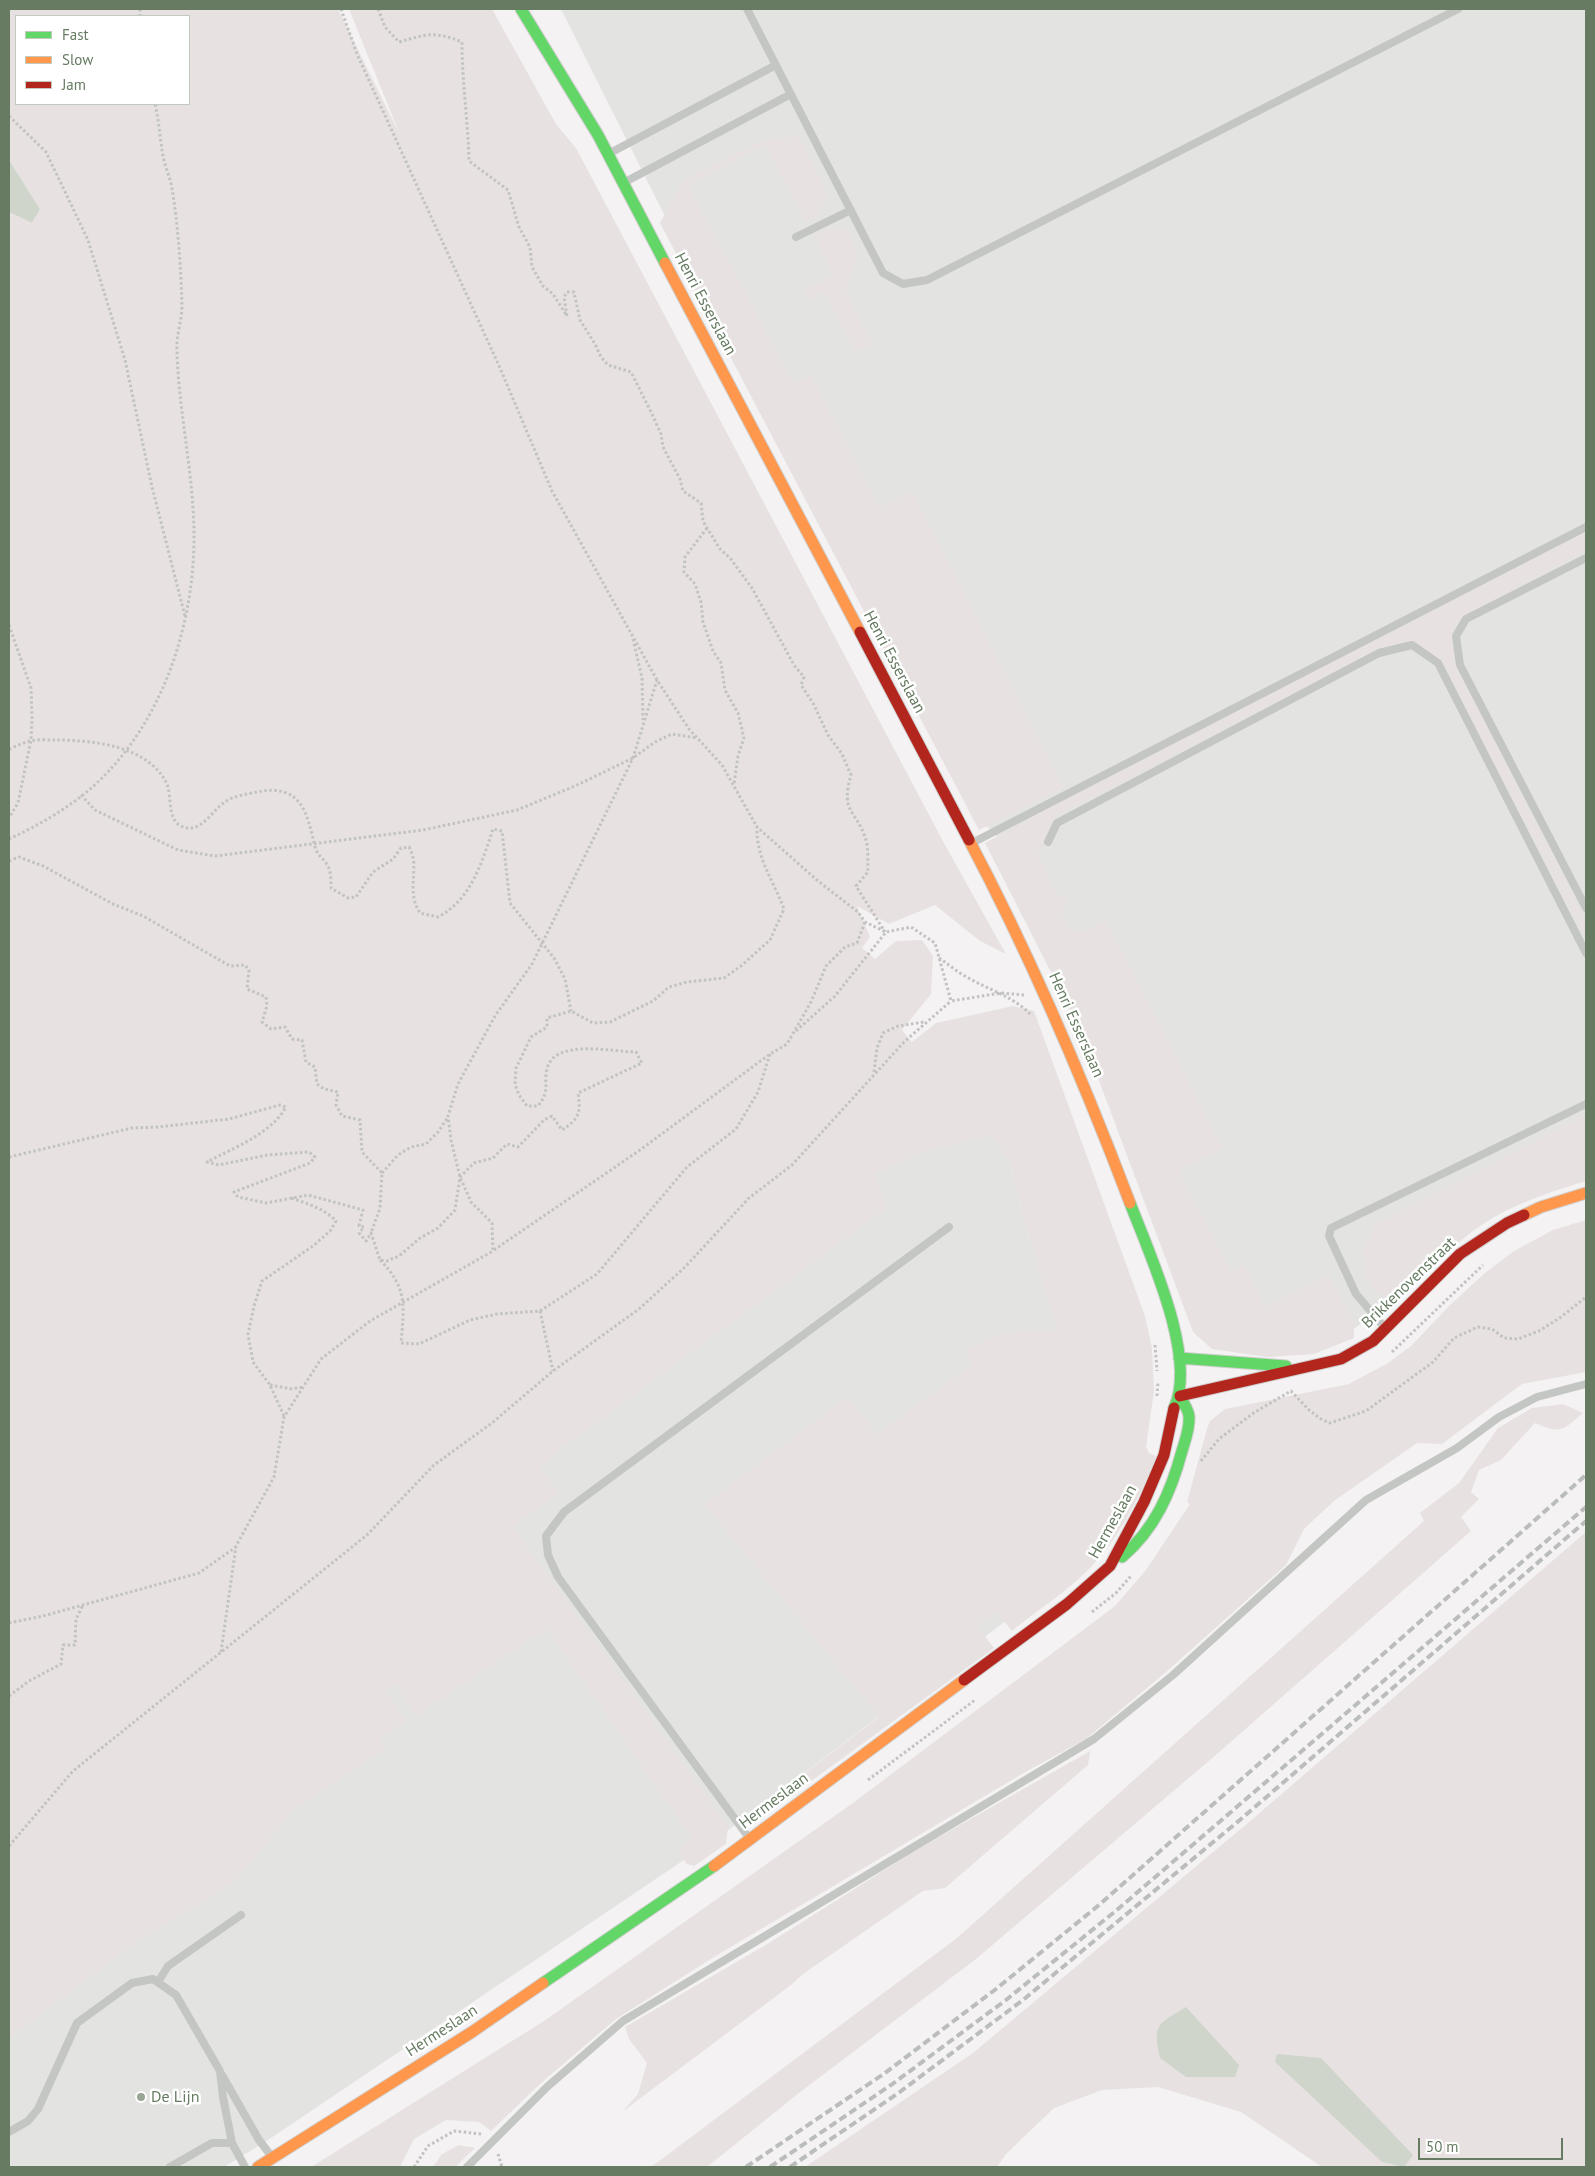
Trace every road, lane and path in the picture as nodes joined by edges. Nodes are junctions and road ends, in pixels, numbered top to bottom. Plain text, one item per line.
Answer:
1 (341, 9) edge
2 (378, 9) edge
3 (521, 9) edge
4 (747, 9) edge
5 (1458, 9) edge
6 (776, 66) junction
7 (791, 94) junction
8 (155, 105) edge
9 (9, 116) edge
10 (608, 154) junction
11 (623, 182) junction
12 (851, 210) junction
13 (796, 237) dead end
14 (1586, 527) edge
15 (707, 528) junction
16 (1586, 558) edge
17 (186, 619) junction
18 (9, 625) edge
19 (631, 634) junction
20 (657, 680) junction
21 (643, 723) junction
22 (697, 738) junction
23 (31, 740) junction
24 (9, 749) edge
25 (125, 750) junction
26 (633, 758) junction
27 (734, 784) junction
28 (81, 795) junction
29 (9, 818) edge
30 (757, 827) junction
31 (9, 839) edge
32 (1048, 842) dead end
33 (971, 843) junction
34 (315, 845) junction
35 (9, 860) edge
36 (1586, 908) edge
37 (864, 922) junction
38 (886, 932) junction
39 (541, 941) junction
40 (1586, 953) edge
41 (939, 958) junction
42 (1001, 993) junction
43 (1023, 995) dead end
44 (951, 1001) junction
45 (571, 1010) junction
46 (1037, 1021) dead end
47 (926, 1022) junction
48 (794, 1033) junction
49 (770, 1054) junction
50 (874, 1073) junction
51 (1586, 1104) edge
52 (448, 1116) junction
53 (9, 1157) edge
54 (382, 1173) junction
55 (460, 1177) junction
56 (1586, 1192) edge
57 (291, 1198) junction
58 (949, 1227) dead end
59 (371, 1233) junction
60 (493, 1251) junction
61 (380, 1260) junction
62 (1586, 1296) edge
63 (404, 1302) junction
64 (540, 1311) junction
65 (1386, 1329) junction
66 (1154, 1338) dead end
67 (1179, 1358) junction
68 (1307, 1368) junction
69 (553, 1371) junction
70 (1586, 1384) edge
71 (270, 1385) junction
72 (304, 1386) junction
73 (1180, 1396) junction
74 (1156, 1405) dead end
75 (284, 1417) junction
76 (1198, 1466) dead end
77 (236, 1546) junction
78 (1110, 1566) junction
79 (83, 1605) junction
80 (9, 1623) edge
81 (221, 1653) junction
82 (9, 1696) edge
83 (750, 1839) junction
84 (9, 1846) edge
85 (241, 1915) dead end
86 (158, 1982) junction
87 (220, 2071) junction
88 (9, 2132) edge
89 (232, 2144) junction
90 (491, 2144) junction
91 (273, 2158) junction
92 (170, 2167) edge
93 (245, 2167) edge
94 (258, 2167) edge
95 (414, 2167) edge
96 (466, 2167) edge
97 (502, 2167) edge

1 - 19 path
2 - 15 path
3 - 10 street, Henri Esserslaan
4 - 6 lane
5 - 12 lane
6 - 7 lane
6 - 10 lane
7 - 11 lane
7 - 12 lane
8 - 17 path
9 - 17 path
10 - 11 street, Henri Esserslaan
11 - 33 street, Henri Esserslaan
12 - 13 lane
14 - 33 lane
15 - 27 path
15 - 38 path
16 - 36 lane
17 - 25 path
18 - 23 path
19 - 20 path
19 - 21 path
20 - 21 path
20 - 22 path
21 - 26 path
22 - 26 path
22 - 27 path
23 - 24 path
23 - 25 path
23 - 29 path
25 - 28 path
25 - 34 path
26 - 34 path
26 - 39 path
27 - 30 path
28 - 31 path
28 - 34 path
30 - 37 path
30 - 45 path
32 - 40 lane
33 - 67 street, Henri Esserslaan
34 - 39 path
35 - 54 path
37 - 38 path
37 - 48 path
38 - 41 path
38 - 48 path
39 - 45 path
39 - 52 path
41 - 42 path
41 - 44 path
42 - 43 path
42 - 44 path
42 - 46 path
44 - 47 path
45 - 55 path
47 - 50 path
47 - 50 path
48 - 49 path
49 - 60 path
49 - 64 path
50 - 69 path
51 - 65 lane
52 - 54 path
52 - 55 path
53 - 57 path
54 - 59 path
55 - 60 path
55 - 61 path
56 - 65 street, Brikkenovenstraat
57 - 59 path
57 - 71 path
58 - 83 lane
59 - 61 path
60 - 63 path
61 - 63 path
62 - 76 path
63 - 64 path
63 - 72 path
64 - 69 path
65 - 68 street, Brikkenovenstraat
66 - 74 path
67 - 68 street, Brikkenovenstraat
67 - 73 street, Hermeslaan
68 - 73 street, Brikkenovenstraat
69 - 81 path
70 - 90 lane
71 - 72 path
71 - 75 path
72 - 75 path
73 - 78 street, Hermeslaan
73 - 78 street
75 - 77 path
77 - 79 path
77 - 81 path
78 - 83 street, Hermeslaan
79 - 80 path
79 - 82 path
81 - 84 path
83 - 91 street, Hermeslaan
85 - 86 lane
86 - 87 lane
86 - 88 lane
87 - 89 lane
87 - 91 lane
89 - 92 lane
89 - 93 lane
90 - 95 path
90 - 96 lane
90 - 97 path
91 - 94 street, Hermeslaan

